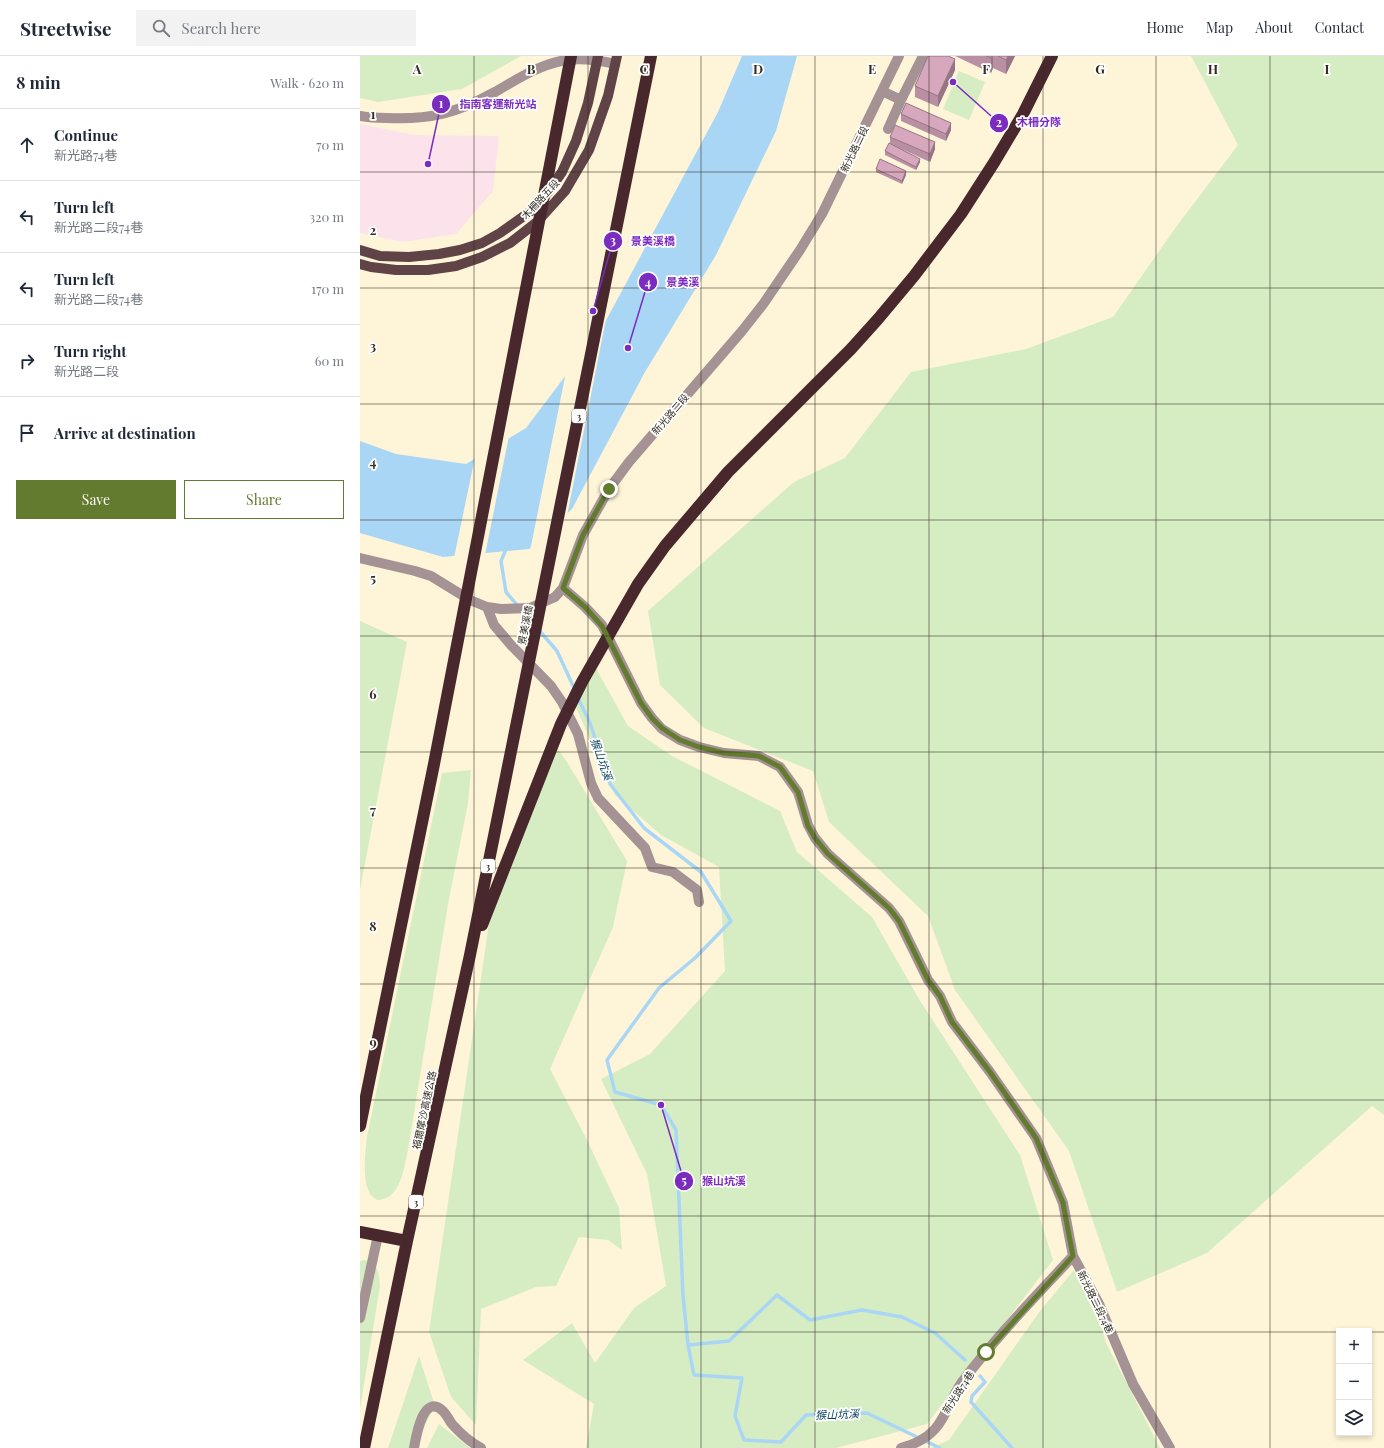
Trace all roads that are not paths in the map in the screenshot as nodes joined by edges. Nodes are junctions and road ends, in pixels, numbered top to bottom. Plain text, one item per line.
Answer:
1 (571, 56) edge
2 (651, 56) edge
3 (899, 56) edge
4 (923, 56) edge
5 (1052, 56) edge
6 (598, 58) edge
7 (616, 60) edge
8 (882, 91) junction
9 (901, 100) junction
10 (360, 116) edge
11 (888, 129) dead end
12 (360, 250) edge
13 (360, 264) edge
14 (360, 558) edge
15 (563, 588) junction
16 (487, 607) junction
17 (507, 776) joint
18 (699, 902) dead end
19 (470, 956) junction
20 (360, 1126) edge
21 (360, 1232) edge
22 (378, 1235) junction
23 (407, 1241) junction
24 (1073, 1256) junction
25 (360, 1318) edge
26 (364, 1448) edge
27 (414, 1448) edge
28 (481, 1448) edge
29 (901, 1448) edge
30 (1170, 1448) edge

1 - 20 highway
2 - 17 highway, 景美溪橋 / 3
3 - 8 street, 新光路二段
4 - 9 street
5 - 19 highway
6 - 7 street, 木柵路五段
6 - 10 street, 木柵路五段
6 - 12 main road, 木柵路五段
7 - 13 main road, 木柵路五段
8 - 9 street
8 - 15 street, 新光路二段
9 - 11 street
14 - 16 street, 新光路二段
15 - 16 street, 新光路二段
15 - 24 street, 新光路二段74巷
16 - 18 street
17 - 19 highway, 福爾摩沙高速公路 / 3
19 - 23 highway, 福爾摩沙高速公路 / 3
21 - 22 highway
22 - 23 highway
22 - 25 street
23 - 26 highway, 福爾摩沙高速公路 / 3
24 - 29 street, 新光路74巷
24 - 30 street, 新光路二段74巷
27 - 28 street

